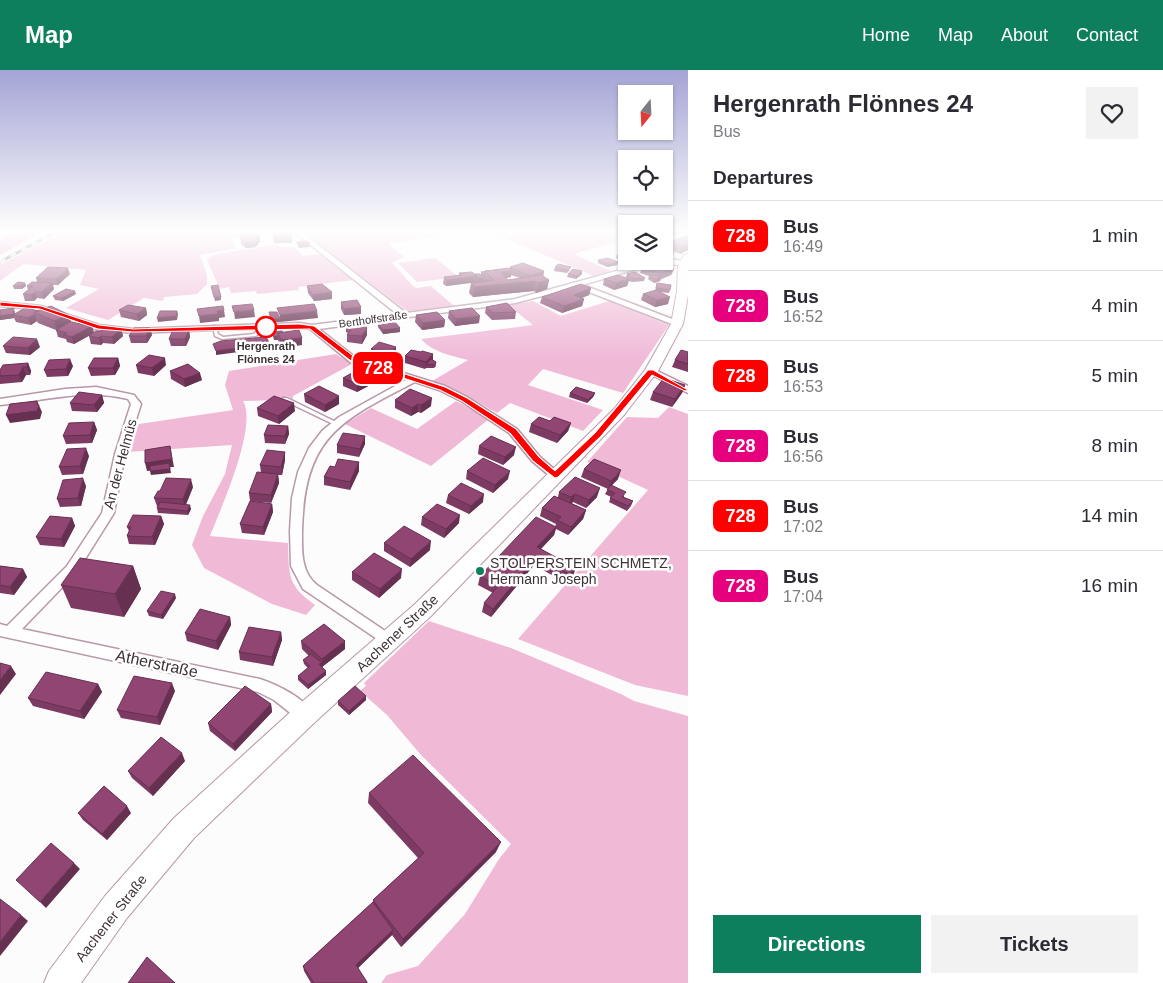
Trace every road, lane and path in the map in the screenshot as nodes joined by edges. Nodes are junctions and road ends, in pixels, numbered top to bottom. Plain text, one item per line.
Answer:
1 (350, 273) edge
2 (621, 273) edge
3 (686, 273) edge
4 (578, 285) junction
5 (0, 304) edge
6 (684, 311) edge
7 (404, 315) junction
8 (677, 324) junction
9 (312, 327) junction
10 (651, 372) junction
11 (414, 379) junction
12 (688, 390) edge
13 (285, 399) edge
14 (0, 402) edge
15 (335, 423) junction
16 (555, 475) junction
17 (5, 631) edge
18 (389, 641) junction
19 (305, 715) junction
20 (61, 983) edge

1 - 7 street
2 - 4 street, Bertholfstraße
3 - 6 street, Aachener Straße
4 - 7 street, Bertholfstraße
4 - 8 street
5 - 9 street, Bertholfstraße
6 - 8 street, Aachener Straße
7 - 9 street, Bertholfstraße
8 - 10 street, Aachener Straße
9 - 11 street
10 - 12 street
10 - 16 street, Aachener Straße
11 - 15 street
11 - 16 street
13 - 15 lane
14 - 17 street, An der Helmüs
15 - 18 street
16 - 18 street, Aachener Straße
17 - 19 street, Atherstraße
18 - 19 street, Aachener Straße
19 - 20 street, Aachener Straße

